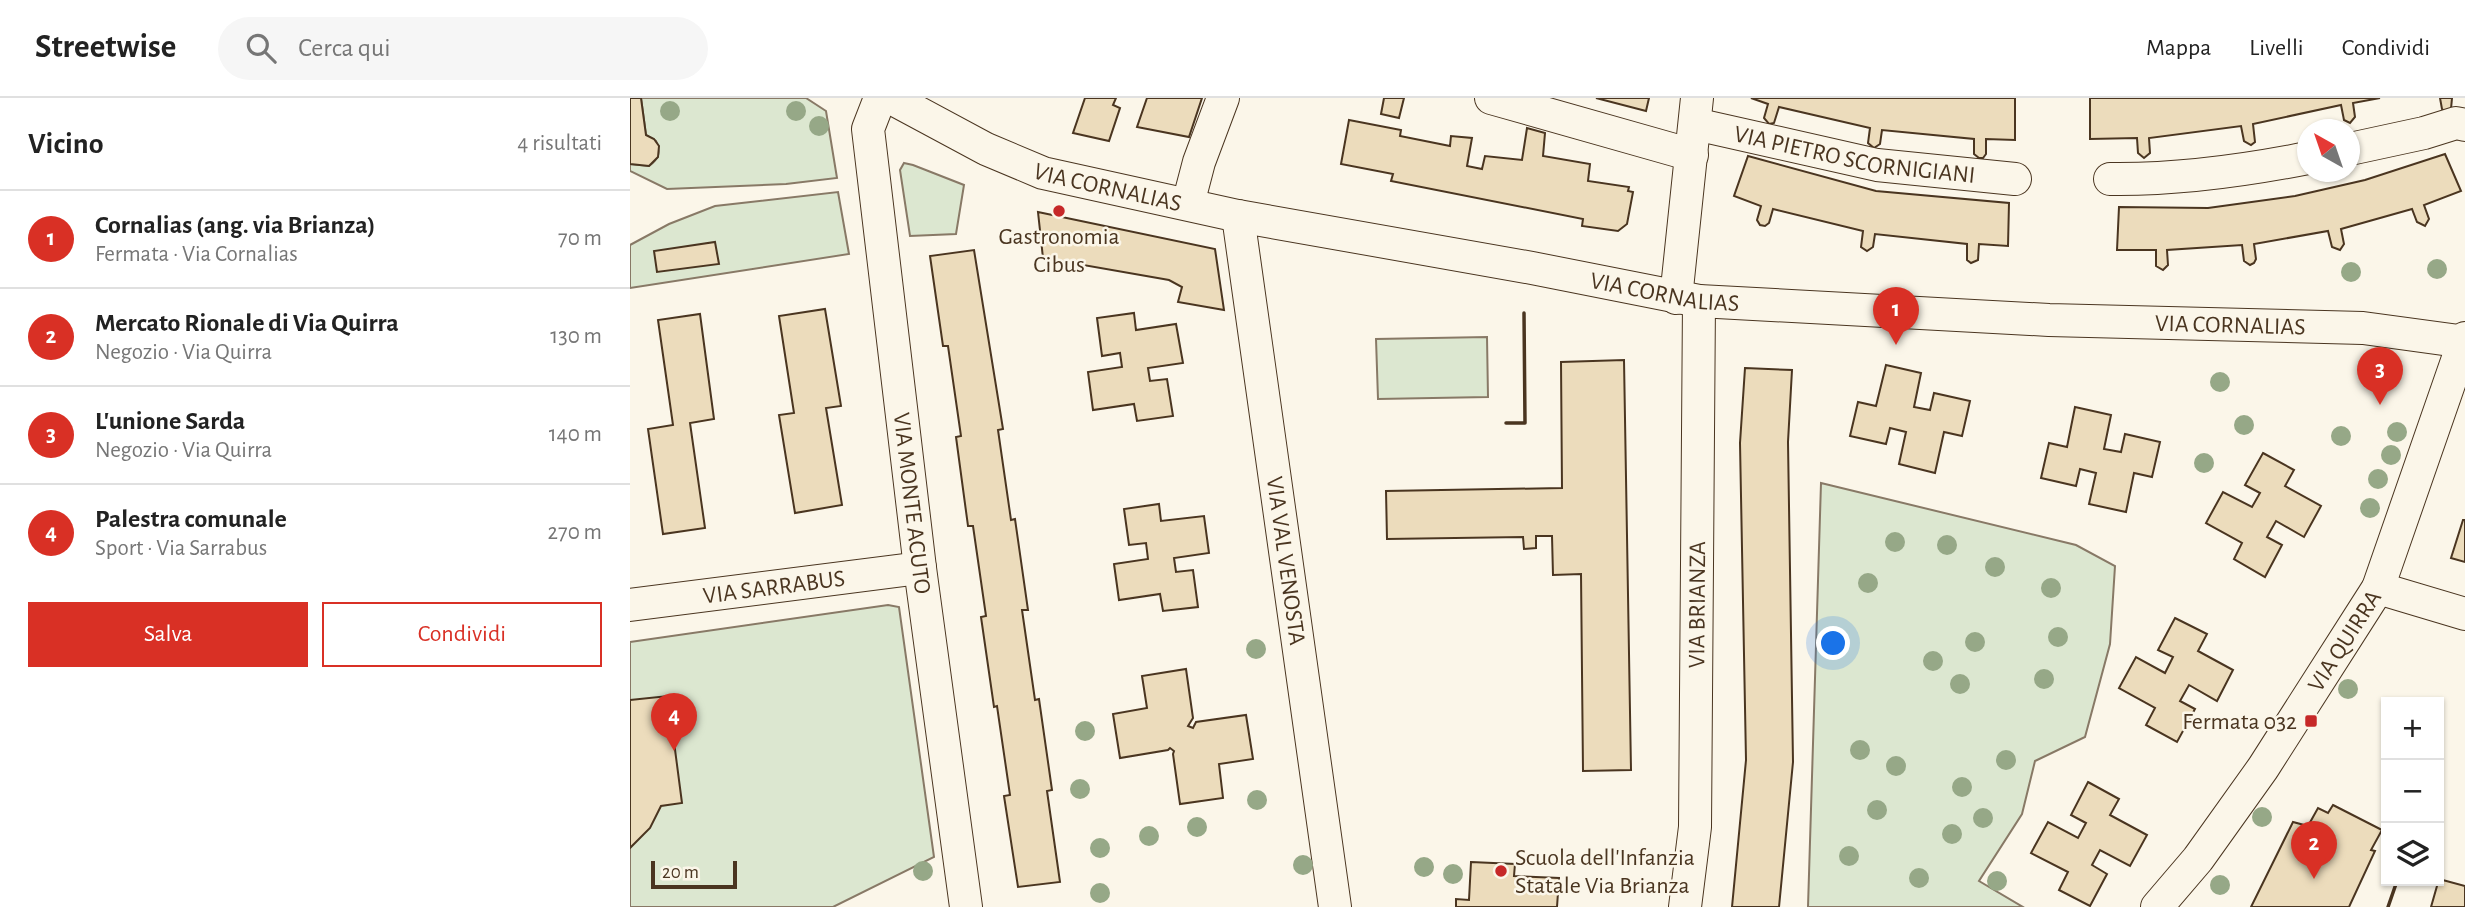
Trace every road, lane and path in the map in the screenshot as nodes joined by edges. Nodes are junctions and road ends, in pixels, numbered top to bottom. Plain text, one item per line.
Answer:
1 (880, 98) edge
2 (891, 98) edge
3 (1223, 98) edge
4 (1491, 98) edge
5 (1696, 111) edge
6 (2465, 125) edge
7 (2360, 147) edge
8 (1692, 155) junction
9 (2297, 160) edge
10 (2015, 179) dead end
11 (2110, 179) dead end
12 (1188, 204) junction
13 (1238, 216) junction
14 (1687, 300) junction
15 (2465, 340) edge
16 (920, 568) junction
17 (2378, 588) junction
18 (630, 605) edge
19 (2465, 614) edge
20 (966, 907) edge
21 (1335, 907) edge
22 (1685, 907) edge
23 (2157, 907) edge

1 - 16 street, VIA MONTE ACUTO
2 - 12 street, VIA CORNALIAS
3 - 12 street
4 - 8 street
5 - 8 street, VIA BRIANZA
5 - 10 street, VIA PIETRO SCORNIGIANI
6 - 7 street
8 - 14 street, VIA BRIANZA
9 - 11 street
12 - 13 street, VIA CORNALIAS
13 - 14 street, VIA CORNALIAS
13 - 21 street, VIA VAL VENOSTA
14 - 15 street, VIA CORNALIAS
14 - 22 street, VIA BRIANZA
15 - 17 street, VIA QUIRRA
16 - 18 street, VIA SARRABUS
16 - 20 street, VIA MONTE ACUTO
17 - 19 street
17 - 23 street, VIA QUIRRA

